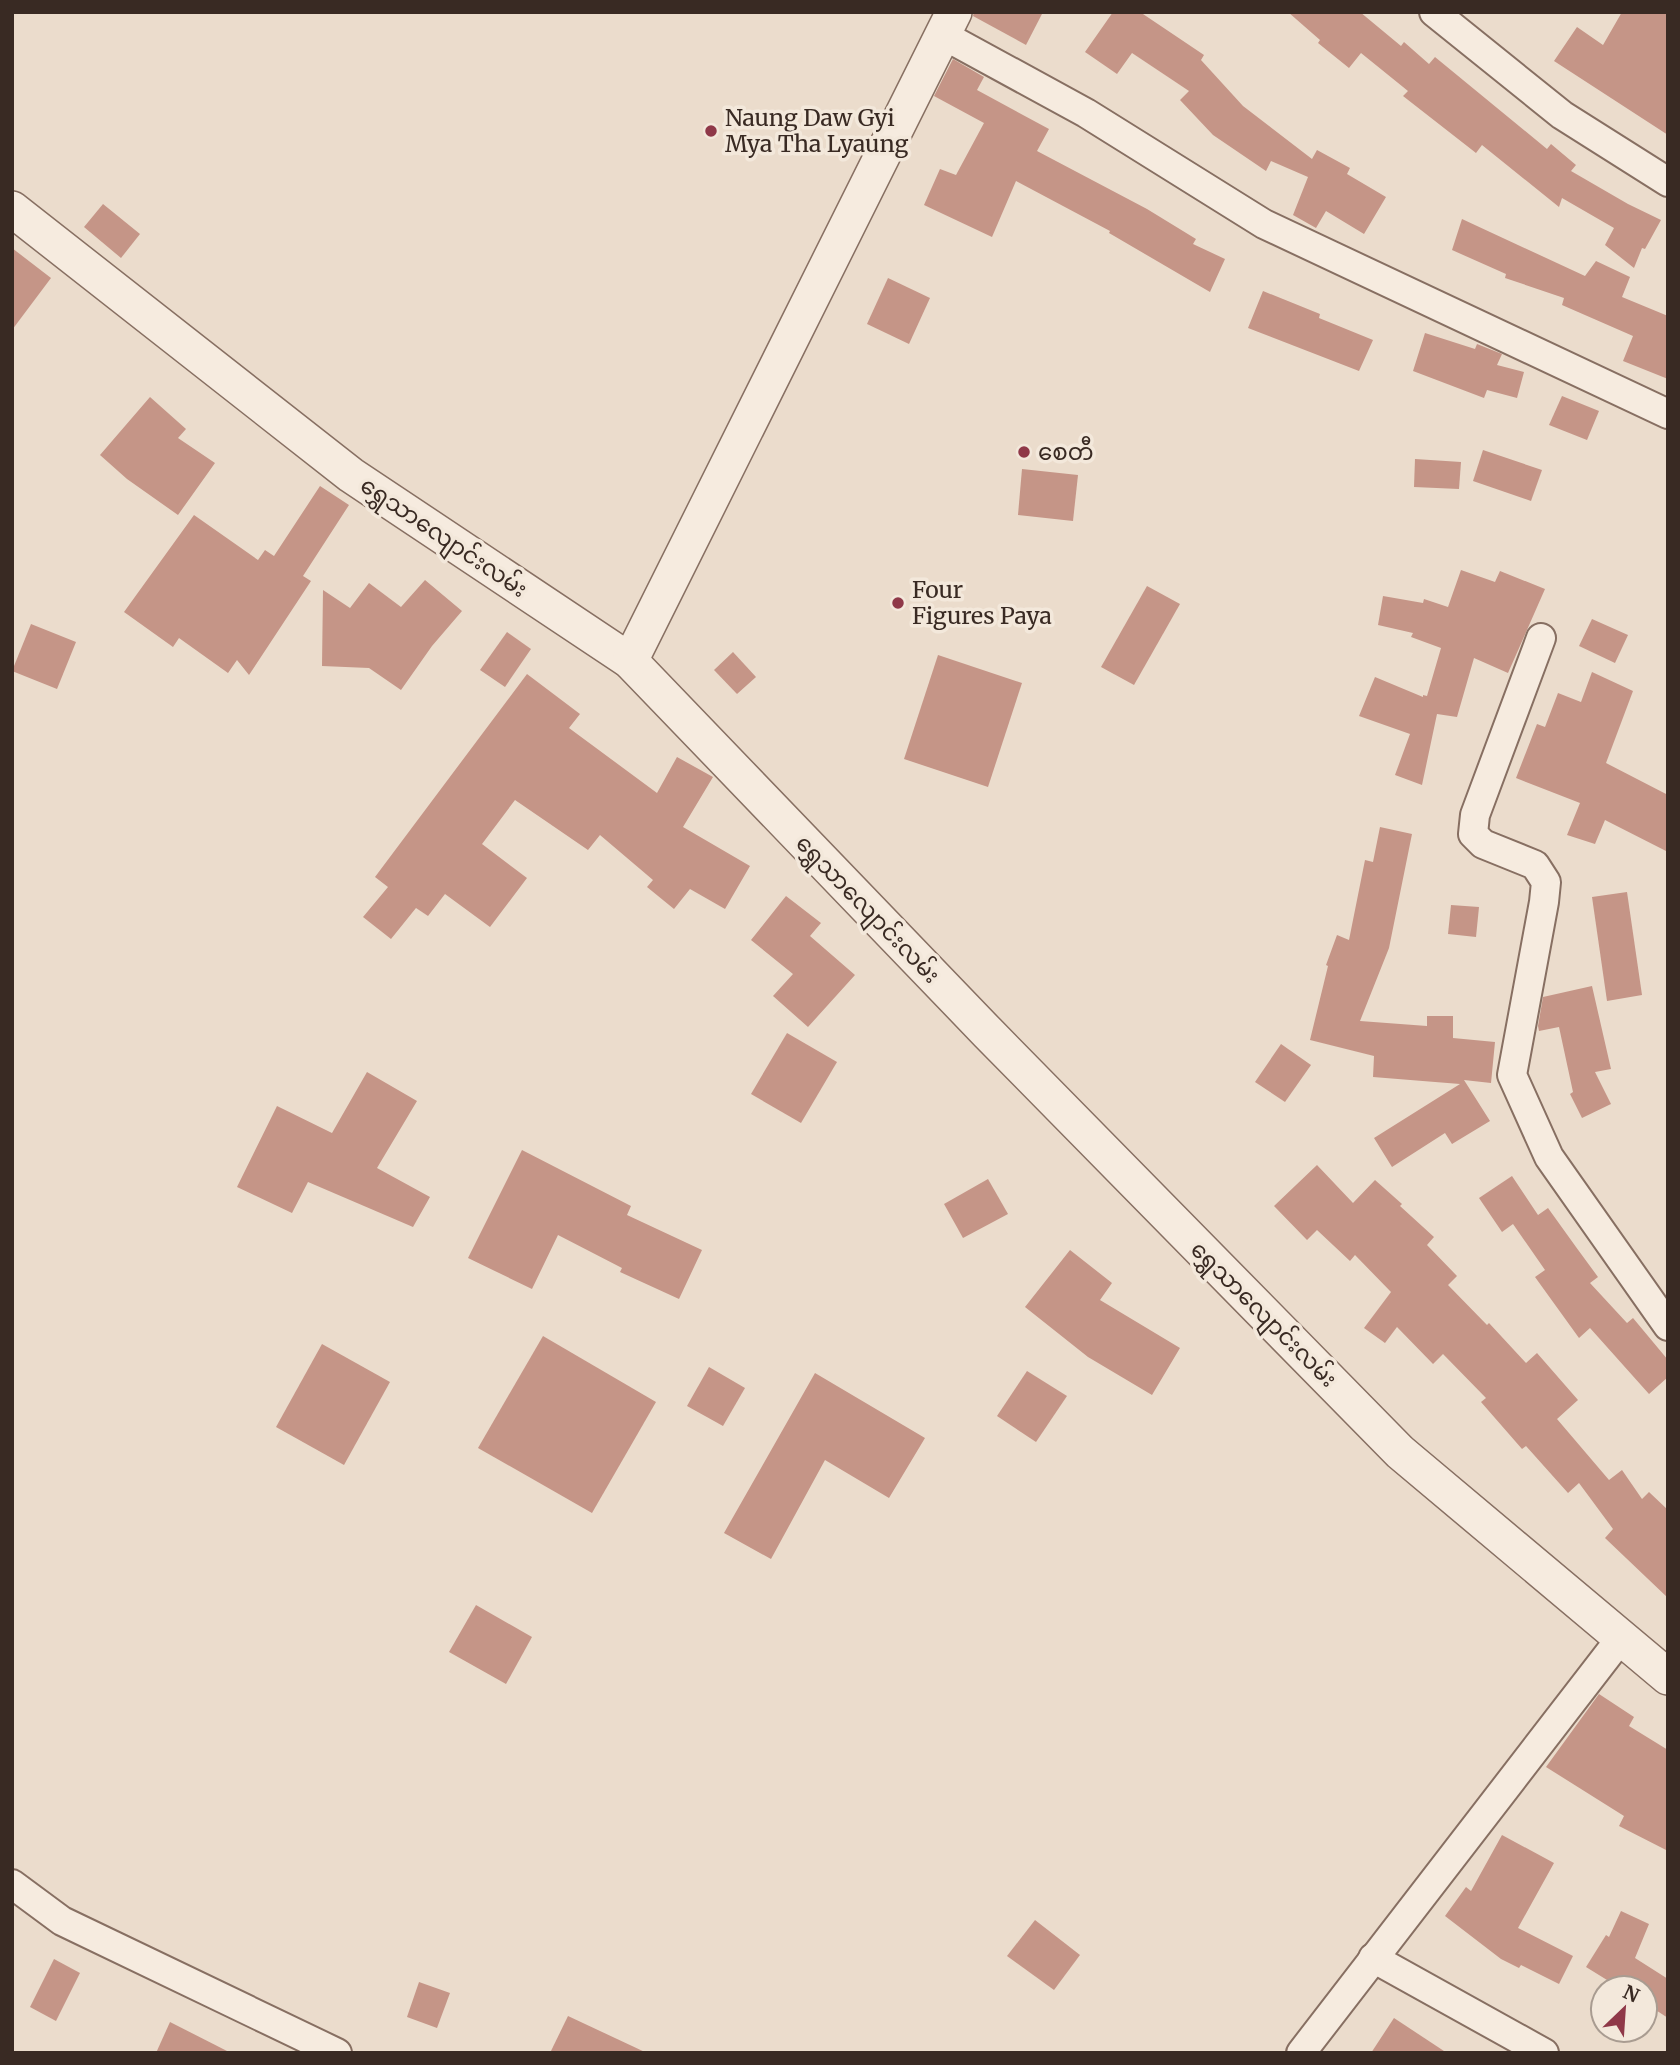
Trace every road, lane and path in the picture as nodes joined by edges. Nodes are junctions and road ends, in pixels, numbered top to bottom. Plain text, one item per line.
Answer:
1 (1434, 12) edge
2 (948, 24) edge
3 (1668, 182) edge
4 (12, 209) edge
5 (1668, 414) edge
6 (1541, 638) dead end
7 (630, 661) junction
8 (1668, 1326) edge
9 (1621, 1638) junction
10 (1668, 1677) edge
11 (12, 1884) edge
12 (1373, 1958) junction
13 (337, 2053) edge
14 (1301, 2053) edge
15 (1544, 2053) edge

1 - 3 street
2 - 5 street
2 - 7 street
4 - 7 street, ရွှေသာလျောင်းလမ်း
6 - 8 street
7 - 9 street, ရွှေသာလျောင်းလမ်း
9 - 10 street, ရွှေသာလျောင်းလမ်း
9 - 12 street
11 - 13 street
12 - 14 street
12 - 15 street

